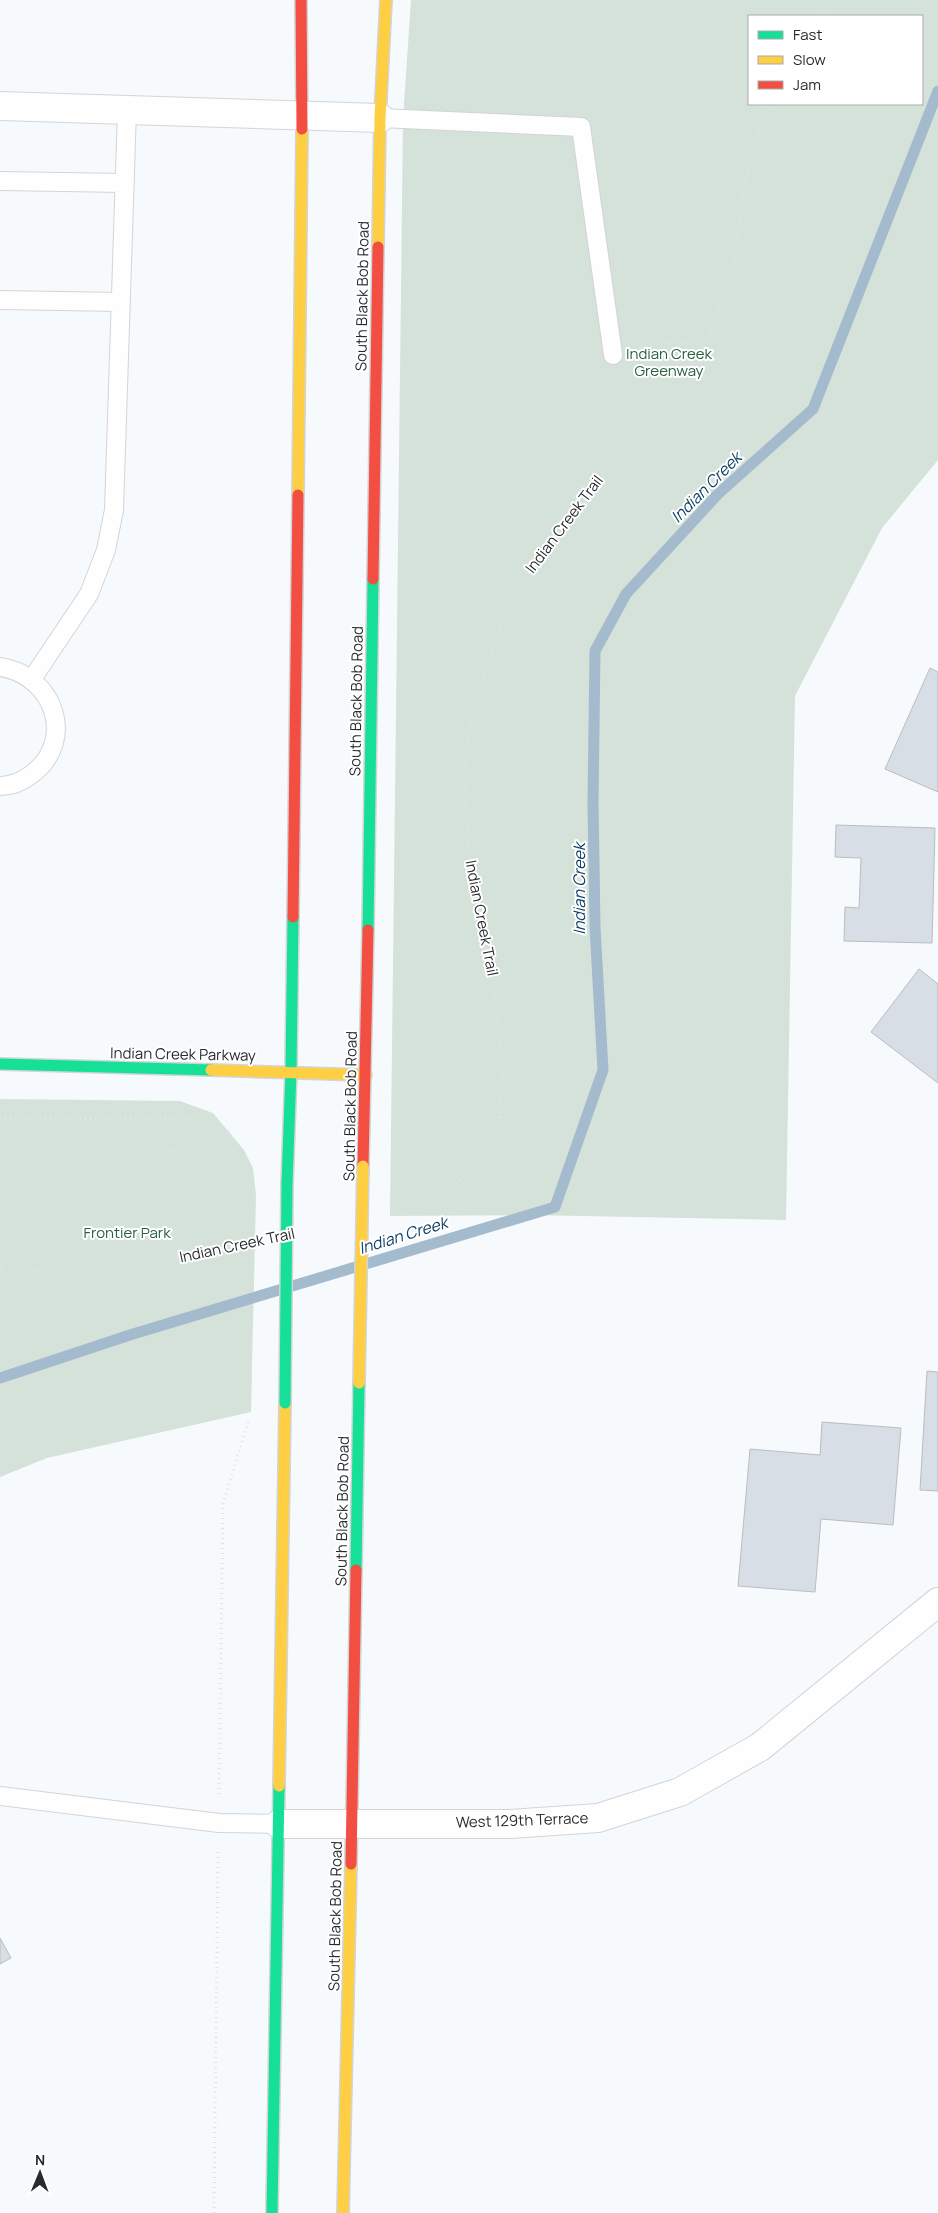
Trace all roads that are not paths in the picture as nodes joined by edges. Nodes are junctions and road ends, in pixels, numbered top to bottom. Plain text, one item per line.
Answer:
1 (302, 0) edge
2 (386, 0) edge
3 (0, 106) edge
4 (128, 110) junction
5 (302, 115) junction
6 (380, 118) junction
7 (0, 181) edge
8 (125, 183) junction
9 (0, 300) edge
10 (121, 302) junction
11 (613, 355) road end
12 (0, 668) edge
13 (32, 679) junction
14 (0, 786) edge
15 (0, 1064) edge
16 (291, 1071) junction
17 (366, 1074) junction
18 (938, 1602) edge
19 (0, 1796) edge
20 (352, 1823) junction
21 (279, 1824) junction
22 (272, 2213) edge
23 (343, 2213) edge

1 - 5 main road
2 - 6 main road, South Black Bob Road
3 - 4 street
4 - 5 street
4 - 8 lane
5 - 6 street
5 - 16 main road
6 - 11 lane
6 - 17 main road, South Black Bob Road
7 - 8 lane
8 - 10 lane
9 - 10 lane
10 - 13 lane
12 - 13 lane
13 - 14 lane
15 - 16 main road, Indian Creek Parkway
16 - 17 main road, Indian Creek Parkway
16 - 21 main road, bridge
17 - 20 main road, South Black Bob Road, bridge
18 - 20 street, West 129th Terrace
19 - 21 lane
20 - 21 street, West 129th Terrace
20 - 23 main road, South Black Bob Road
21 - 22 main road

